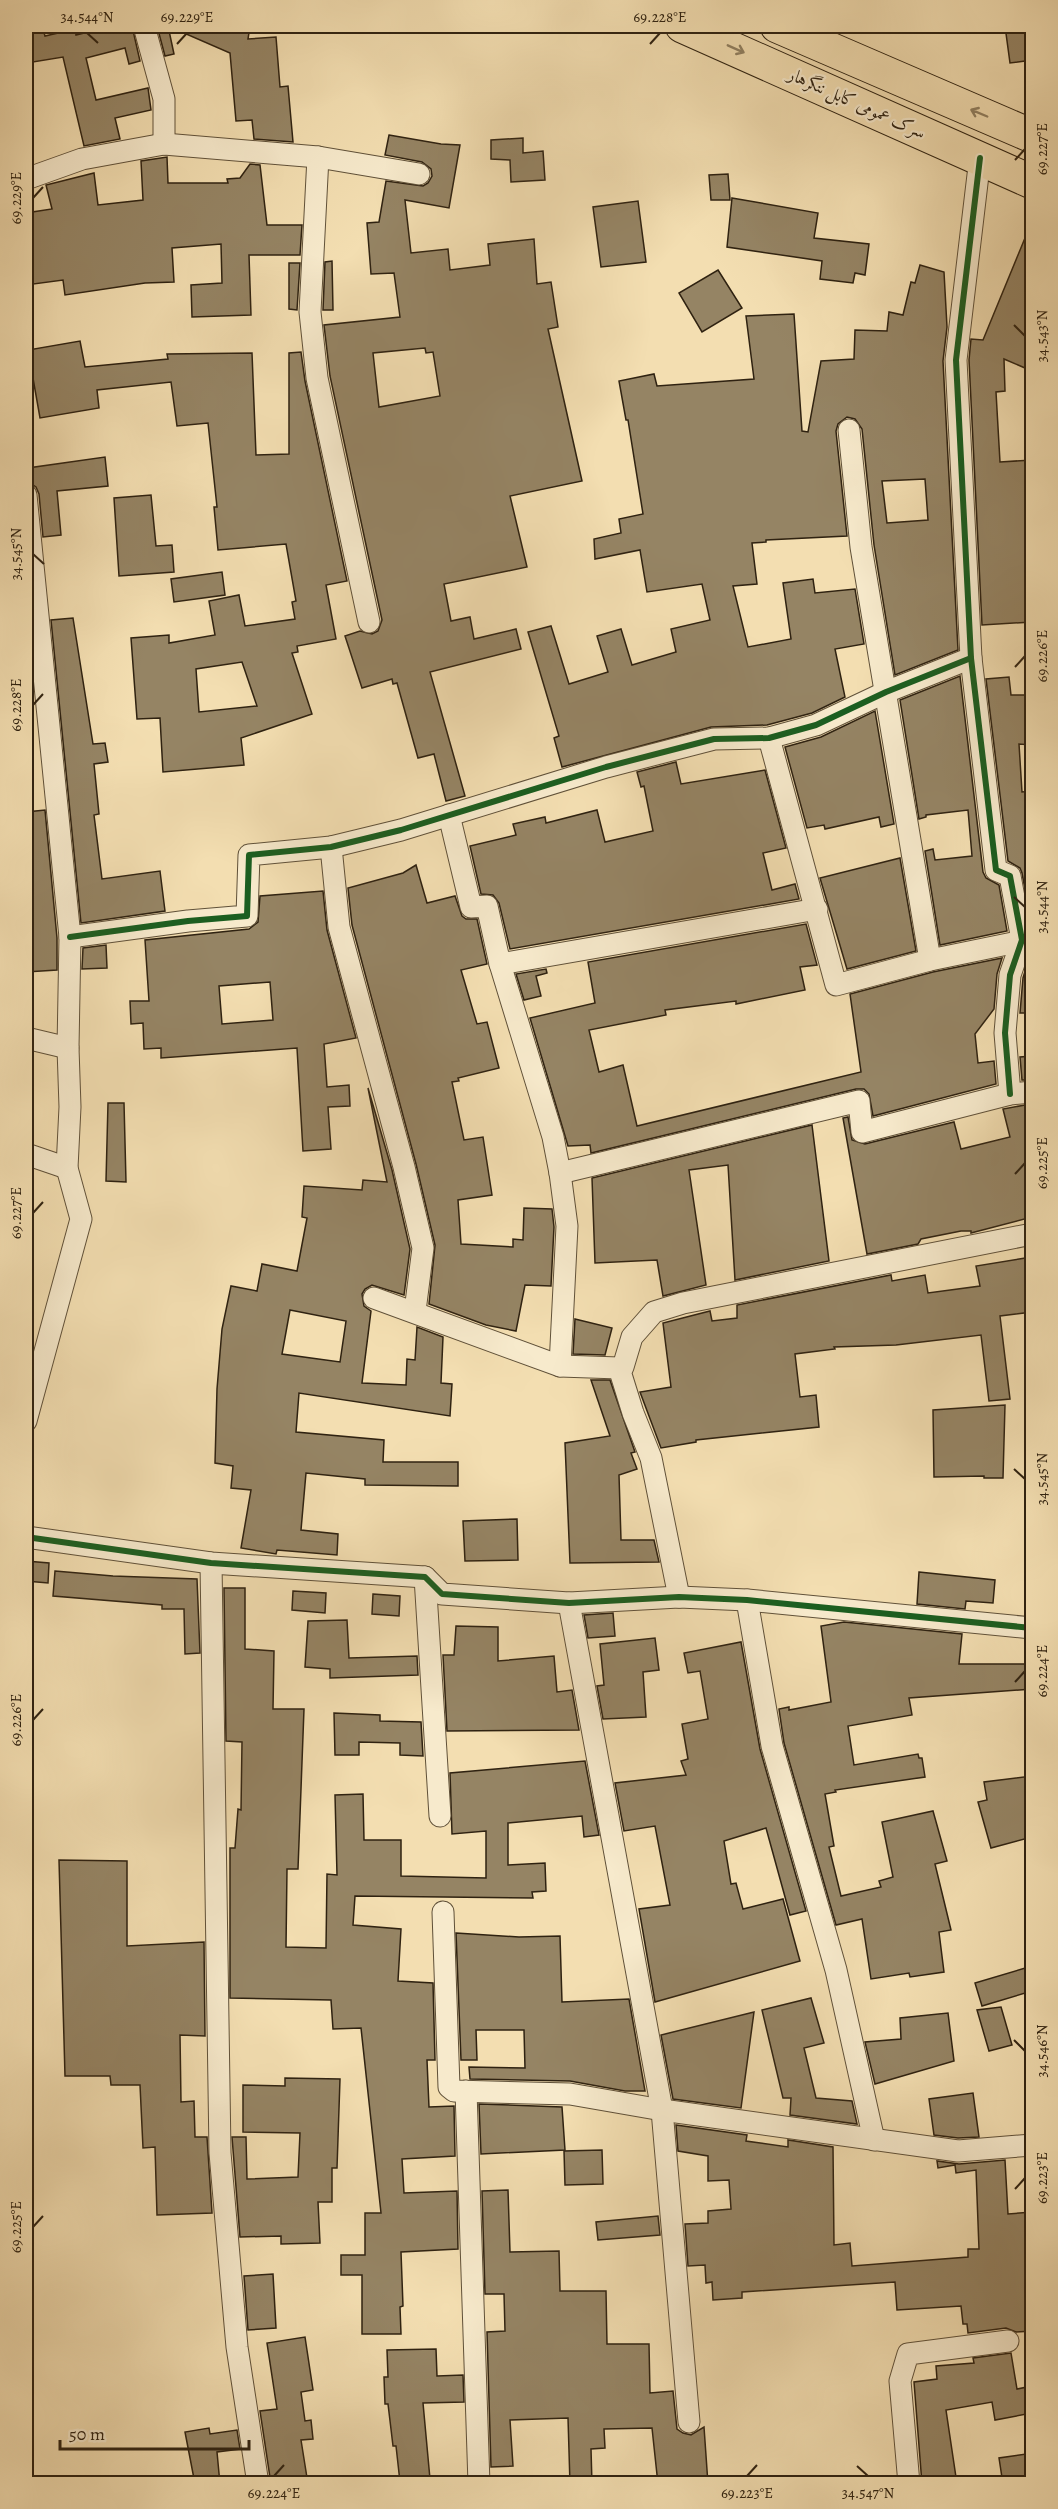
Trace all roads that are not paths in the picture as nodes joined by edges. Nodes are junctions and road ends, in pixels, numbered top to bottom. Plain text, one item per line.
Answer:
1 (144, 26) edge
2 (682, 26) edge
3 (777, 26) edge
4 (1032, 136) edge
5 (164, 144) junction
6 (318, 157) junction
7 (980, 158) junction
8 (419, 174) dead end
9 (26, 179) edge
10 (1032, 182) edge
11 (849, 430) dead end
12 (26, 495) edge
13 (369, 622) dead end
14 (971, 658) junction
15 (886, 692) junction
16 (769, 738) junction
17 (449, 814) junction
18 (332, 846) junction
19 (817, 909) junction
20 (70, 938) junction
21 (1027, 939) edge
22 (930, 960) junction
23 (500, 964) junction
24 (26, 1038) edge
25 (68, 1048) junction
26 (1032, 1092) edge
27 (1010, 1094) junction
28 (26, 1154) edge
29 (67, 1168) junction
30 (560, 1173) junction
31 (1032, 1234) edge
32 (374, 1298) dead end
33 (415, 1311) junction
34 (560, 1366) junction
35 (619, 1368) junction
36 (26, 1421) edge
37 (26, 1537) edge
38 (211, 1563) junction
39 (425, 1577) junction
40 (679, 1597) junction
41 (747, 1600) junction
42 (569, 1604) junction
43 (1032, 1628) edge
44 (440, 1816) dead end
45 (443, 1912) dead end
46 (466, 2091) junction
47 (662, 2110) junction
48 (874, 2140) junction
49 (1032, 2145) edge
50 (1008, 2340) dead end
51 (689, 2422) dead end
52 (258, 2484) edge
53 (479, 2484) edge
54 (909, 2484) edge

1 - 5 street
2 -> 7 highway, سرک عمومی کابل ننگرهار
4 -> 3 highway
5 - 6 street
5 - 9 street
6 - 8 street
6 - 13 street
7 - 10 highway, سرک عمومی کابل ننگرهار
7 - 14 street
11 - 15 street
12 - 20 street
14 - 15 street
14 - 21 street
15 - 16 street
15 - 22 street
16 - 17 street
16 - 19 street
17 - 18 street
17 - 23 street
18 - 20 street
18 - 33 street
19 - 22 street
19 - 23 street
20 - 25 street
21 - 22 street
21 - 27 street
23 - 30 street
24 - 25 street
25 - 29 street
26 - 27 street
27 - 30 street
28 - 29 street
29 - 36 street
30 - 34 street
31 - 35 street
32 - 33 street
33 - 34 street
34 - 35 street
35 - 40 street
37 - 38 street
38 - 39 street
38 - 52 street
39 - 42 street
39 - 44 street
40 - 41 street
40 - 42 street
41 - 43 street
41 - 48 street
42 - 47 street
45 - 46 street
46 - 47 street
46 - 53 street
47 - 48 street
47 - 51 street
48 - 49 street
50 - 54 street

